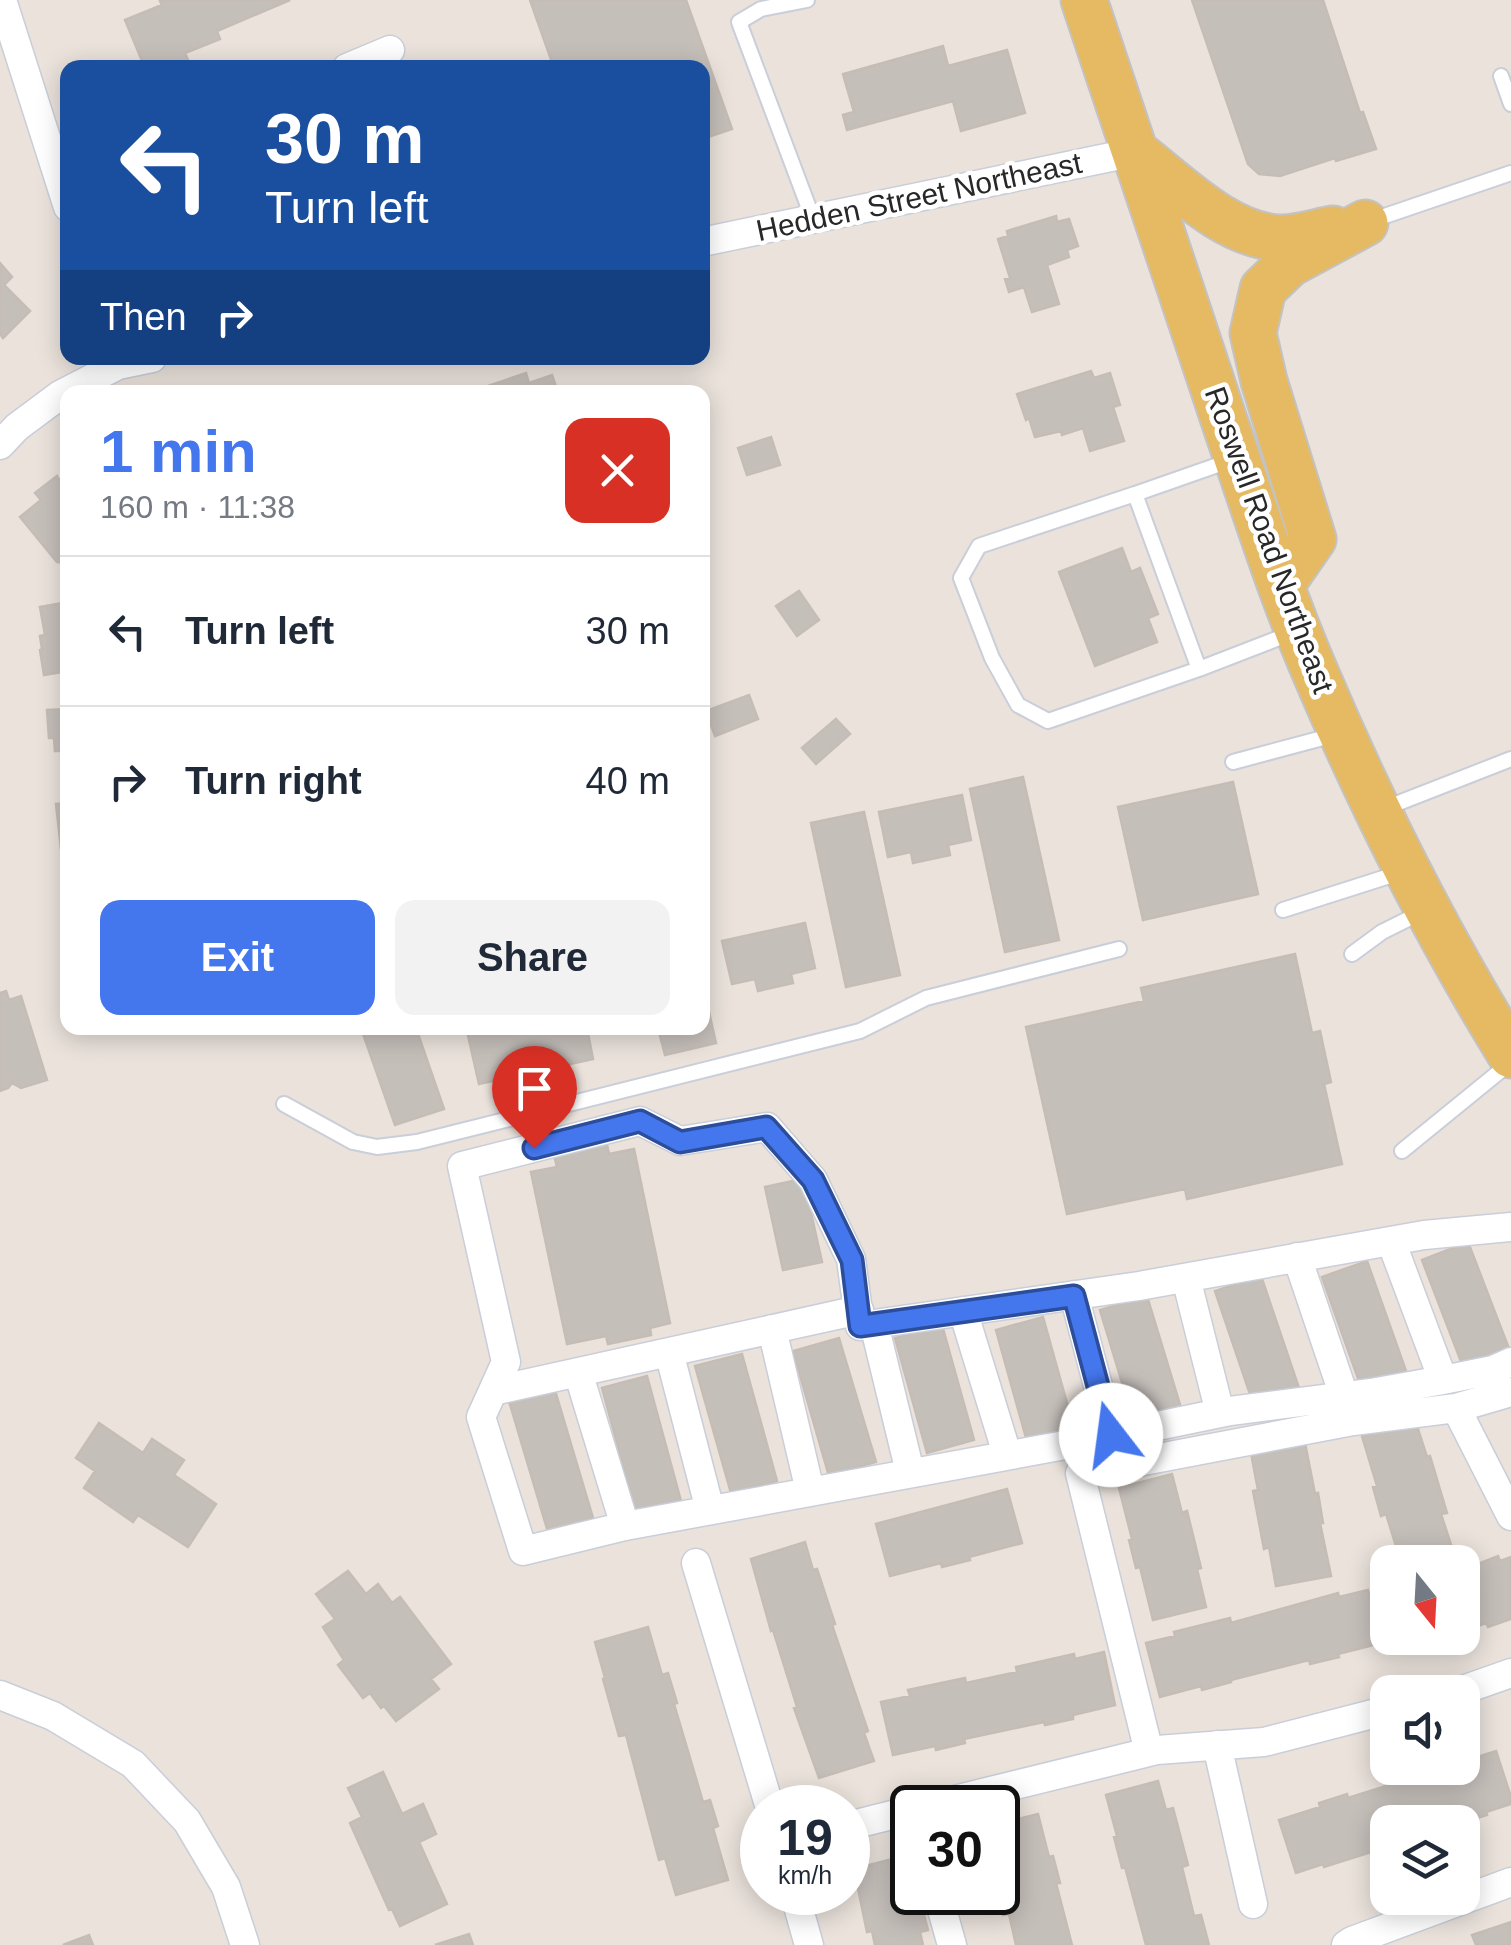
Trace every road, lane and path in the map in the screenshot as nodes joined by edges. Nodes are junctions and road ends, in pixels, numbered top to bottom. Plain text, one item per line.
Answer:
1 (2, 0) edge
2 (807, 0) edge
3 (1084, 0) edge
4 (390, 50) dead end
5 (366, 60) edge
6 (1501, 76) dead end
7 (1511, 104) edge
8 (1135, 152) junction
9 (1511, 173) edge
10 (60, 176) edge
11 (814, 219) junction
12 (1364, 223) junction
13 (710, 240) edge
14 (110, 365) edge
15 (77, 385) edge
16 (60, 395) edge
17 (0, 445) edge
18 (1237, 458) junction
19 (1135, 494) junction
20 (1281, 585) junction
21 (1299, 631) junction
22 (1199, 669) junction
23 (1342, 733) junction
24 (1511, 759) edge
25 (1234, 762) dead end
26 (1378, 811) junction
27 (1417, 890) junction
28 (1282, 910) dead end
29 (1118, 949) dead end
30 (1352, 954) dead end
31 (1511, 1059) edge
32 (284, 1104) dead end
33 (1402, 1152) dead end
34 (1511, 1227) edge
35 (1392, 1241) junction
36 (1297, 1257) junction
37 (1186, 1278) junction
38 (1074, 1296) junction
39 (963, 1312) junction
40 (866, 1317) junction
41 (772, 1329) junction
42 (669, 1352) junction
43 (1511, 1362) edge
44 (578, 1372) junction
45 (1443, 1380) junction
46 (493, 1391) junction
47 (1511, 1392) edge
48 (1344, 1396) junction
49 (1456, 1408) junction
50 (1220, 1413) junction
51 (1111, 1435) junction
52 (1007, 1454) junction
53 (910, 1472) junction
54 (810, 1491) junction
55 (710, 1510) junction
56 (1511, 1516) edge
57 (625, 1526) junction
58 (696, 1563) dead end
59 (1511, 1673) edge
60 (1480, 1684) edge
61 (0, 1696) edge
62 (1370, 1715) edge
63 (1216, 1746) junction
64 (1149, 1752) junction
65 (763, 1785) edge
66 (1015, 1785) edge
67 (1511, 1882) edge
68 (1253, 1904) dead end
69 (801, 1915) edge
70 (944, 1915) edge
71 (245, 1945) edge
72 (809, 1945) edge
73 (952, 1945) edge
74 (1346, 1945) edge

1 - 10 street
2 - 11 lane
3 - 8 main road, Roswell Road Northeast
4 - 5 street
6 - 7 lane
8 - 11 street, Hedden Street Northeast
8 - 12 main road
8 - 18 main road, Roswell Road Northeast
9 - 12 lane
11 - 13 street, Hedden Street Northeast
12 - 20 main road
14 - 15 street
16 - 17 street
18 - 19 lane
18 - 20 main road, Roswell Road Northeast
19 - 22 lane
19 - 22 lane
20 - 21 main road, Roswell Road Northeast
21 - 22 lane
21 - 23 main road, Roswell Road Northeast
23 - 25 lane
23 - 26 main road, Roswell Road Northeast
24 - 26 lane
26 - 27 main road, Roswell Road Northeast
27 - 28 lane
27 - 30 lane
27 - 31 main road, Roswell Road Northeast
29 - 32 lane
31 - 33 lane
34 - 35 street
35 - 36 street
35 - 45 street
36 - 37 street
36 - 48 street
37 - 38 street
37 - 50 street
38 - 39 street
38 - 51 street
39 - 40 street
39 - 52 street
40 - 41 street
40 - 46 street
40 - 53 street
41 - 42 street
41 - 54 street
42 - 44 street
42 - 55 street
43 - 45 street
44 - 46 street
44 - 57 street
45 - 48 street
46 - 57 street
47 - 49 street
48 - 50 street
49 - 56 street
49 - 64 street
50 - 51 street
51 - 52 street
52 - 53 street
53 - 54 street
54 - 55 street
55 - 57 street
58 - 65 street
59 - 60 street
61 - 71 street
62 - 63 street
63 - 64 street
63 - 68 street
64 - 66 street
67 - 74 street
69 - 72 street
70 - 73 street

